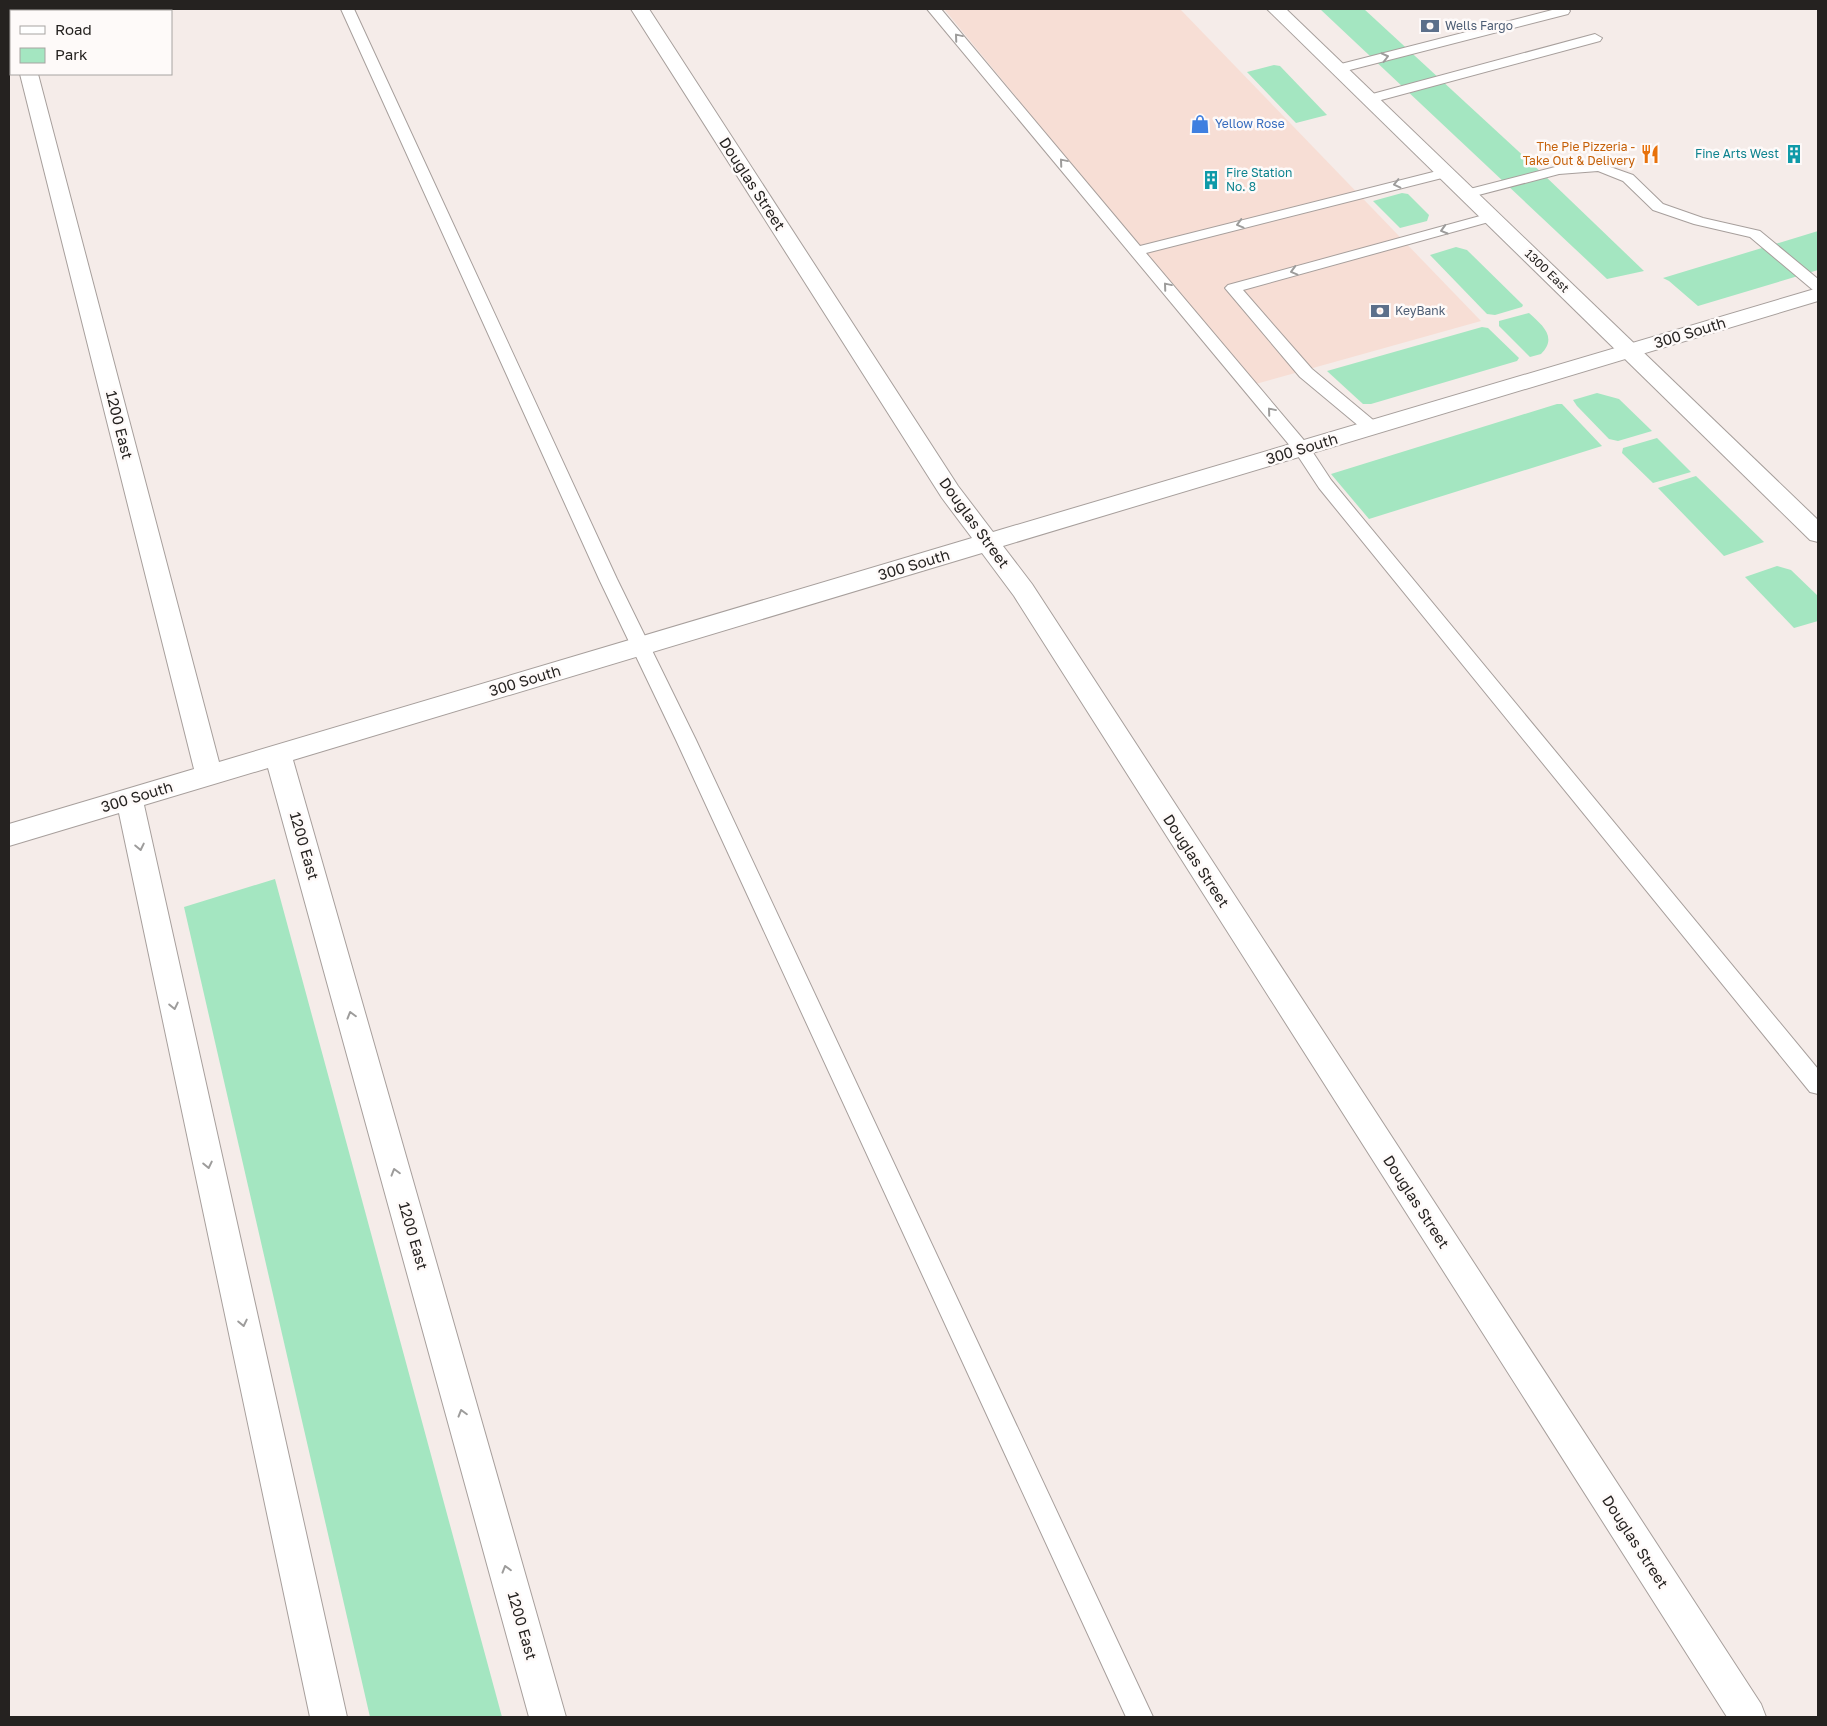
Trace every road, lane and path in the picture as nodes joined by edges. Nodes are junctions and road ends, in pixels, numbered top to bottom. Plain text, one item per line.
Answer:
1 (347, 9) edge
2 (640, 9) edge
3 (934, 9) edge
4 (1276, 9) edge
5 (1562, 11) dead end
6 (1595, 38) dead end
7 (1338, 69) junction
8 (29, 75) edge
9 (1370, 100) junction
10 (1445, 172) junction
11 (1467, 194) junction
12 (1491, 217) junction
13 (1137, 251) junction
14 (1818, 286) edge
15 (1818, 294) edge
16 (1628, 351) junction
17 (1372, 428) junction
18 (1302, 448) junction
19 (1818, 534) edge
20 (987, 543) junction
21 (640, 646) junction
22 (278, 755) junction
23 (209, 776) junction
24 (129, 799) junction
25 (9, 835) edge
26 (1818, 1086) edge
27 (328, 1717) edge
28 (548, 1717) edge
29 (1140, 1717) edge
30 (1748, 1717) edge

1 - 21 lane
2 - 20 street, Douglas Street
13 -> 3 lane
4 - 7 street, 1300 East
7 -> 5 lane
6 - 9 lane
7 - 9 street, 1300 East
8 - 23 street, 1200 East
9 - 10 street, 1300 East
10 - 11 street, 1300 East
10 -> 13 lane
11 - 12 street, 1300 East
11 - 14 lane
12 - 16 street, 1300 East
12 -> 17 lane
18 -> 13 lane
15 - 16 street, 300 South
16 - 17 street, 300 South
16 - 19 street, 1300 East
17 - 18 street, 300 South
18 - 20 street, 300 South
18 - 26 lane
20 - 21 street, 300 South
20 - 30 street, Douglas Street
21 - 22 street, 300 South
21 - 29 lane
22 - 23 street, 300 South
28 -> 22 street, 1200 East
23 - 24 street, 300 South
24 - 25 street, 300 South
24 -> 27 street

